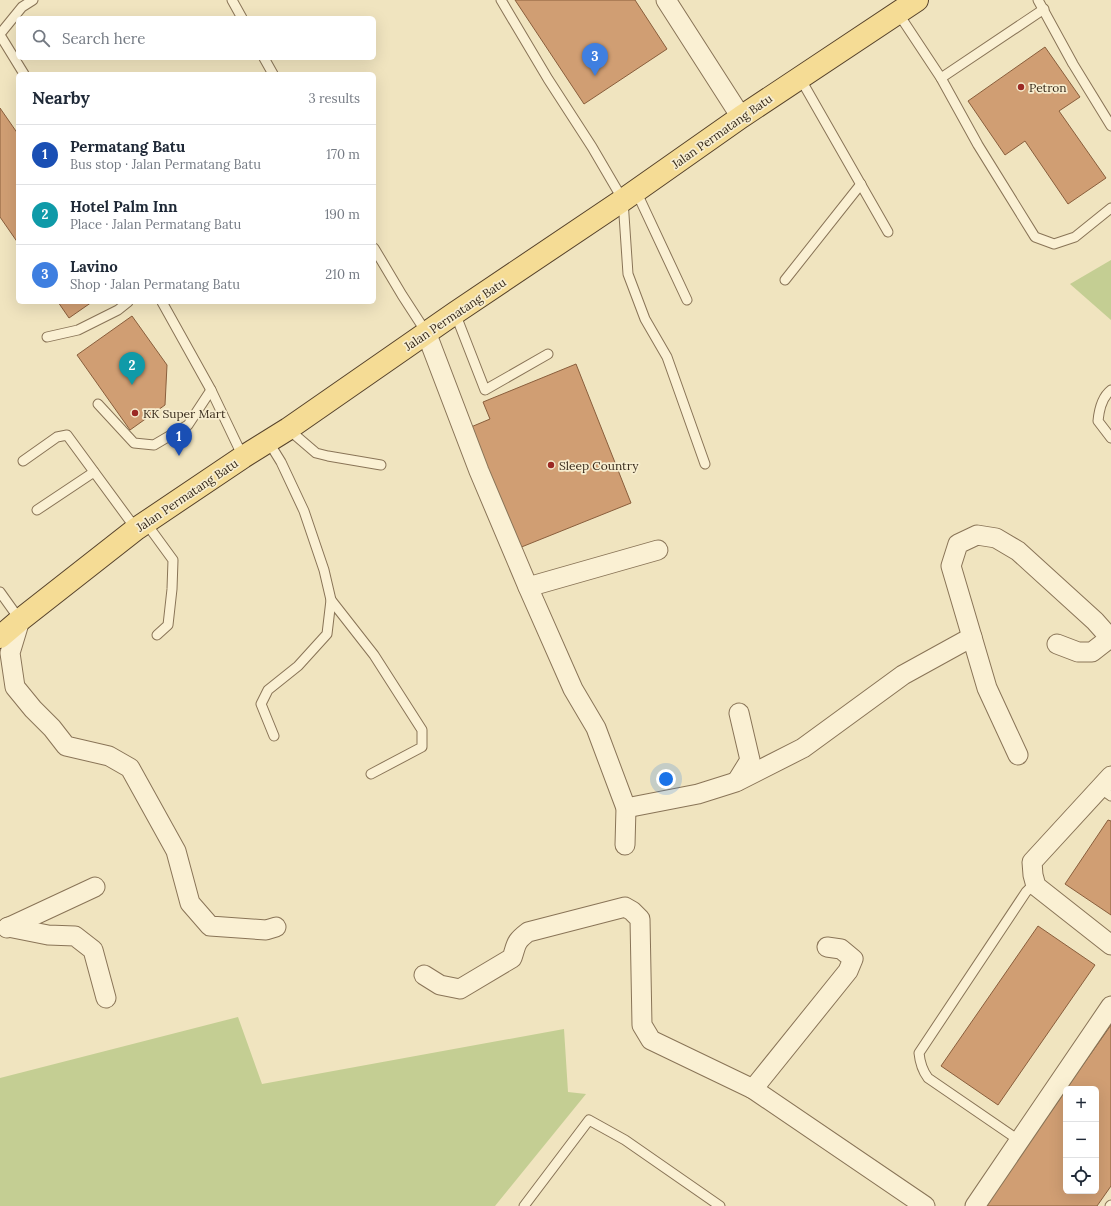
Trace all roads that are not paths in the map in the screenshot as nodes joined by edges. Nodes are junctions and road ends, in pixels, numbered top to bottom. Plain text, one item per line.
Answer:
1 (33, 0) edge
2 (232, 0) edge
3 (501, 0) edge
4 (666, 0) edge
5 (917, 0) edge
6 (1038, 0) edge
7 (899, 6) edge
8 (1044, 9) junction
9 (241, 16) edge
10 (0, 35) edge
11 (265, 60) edge
12 (23, 72) edge
13 (272, 72) edge
14 (800, 78) junction
15 (941, 78) junction
16 (741, 117) junction
17 (1111, 126) edge
18 (861, 184) junction
19 (630, 195) junction
20 (1111, 208) edge
21 (888, 232) dead end
22 (376, 251) edge
23 (786, 280) dead end
24 (687, 300) dead end
25 (126, 304) edge
26 (163, 304) edge
27 (455, 313) junction
28 (426, 332) junction
29 (47, 338) dead end
30 (548, 354) dead end
31 (211, 390) junction
32 (1111, 390) edge
33 (98, 404) dead end
34 (288, 429) junction
35 (1111, 438) edge
36 (268, 442) junction
37 (243, 457) junction
38 (23, 461) dead end
39 (705, 464) dead end
40 (381, 465) dead end
41 (94, 472) junction
42 (37, 510) dead end
43 (141, 526) junction
44 (658, 550) dead end
45 (528, 587) junction
46 (0, 592) edge
47 (331, 600) junction
48 (20, 620) junction
49 (157, 635) dead end
50 (0, 637) edge
51 (972, 637) junction
52 (1110, 639) edge
53 (1056, 644) dead end
54 (739, 713) dead end
55 (274, 736) dead end
56 (1018, 755) dead end
57 (371, 774) dead end
58 (736, 782) junction
59 (1107, 787) edge
60 (626, 808) junction
61 (626, 845) dead end
62 (1036, 886) junction
63 (95, 887) dead end
64 (276, 927) dead end
65 (4, 931) edge
66 (1111, 945) edge
67 (827, 947) dead end
68 (424, 975) dead end
69 (106, 998) dead end
70 (1111, 1006) edge
71 (753, 1088) junction
72 (1020, 1141) junction
73 (524, 1206) edge
74 (720, 1206) edge
75 (925, 1206) edge
76 (975, 1206) edge

1 - 10 lane
2 - 9 lane
3 - 19 lane
4 - 16 street
5 - 7 main road, Jalan Permatang Batu
6 - 8 lane
7 - 14 main road, Jalan Permatang Batu
7 - 15 lane
8 - 15 lane
8 - 17 lane
10 - 12 lane
11 - 13 lane
14 - 16 main road, Jalan Permatang Batu
14 - 18 lane
15 - 20 lane
16 - 19 main road, Jalan Permatang Batu
18 - 21 lane
18 - 23 lane
19 - 24 lane
19 - 27 main road, Jalan Permatang Batu
19 - 39 lane
22 - 28 lane
25 - 29 lane
26 - 31 lane
27 - 28 main road, Jalan Permatang Batu
27 - 30 lane
28 - 34 main road, Jalan Permatang Batu
28 - 45 street
31 - 33 lane
31 - 37 lane
32 - 35 lane
34 - 36 main road, Jalan Permatang Batu
34 - 40 lane
36 - 37 main road, Jalan Permatang Batu
36 - 47 lane
37 - 43 main road, Jalan Permatang Batu
38 - 41 lane
41 - 42 lane
41 - 43 lane
43 - 48 main road, Jalan Permatang Batu
43 - 49 lane
44 - 45 street
45 - 60 street
46 - 48 lane
47 - 55 lane
47 - 57 lane
48 - 50 main road, Jalan Permatang Batu
48 - 64 street
51 - 52 street
51 - 56 street
51 - 58 street
52 - 53 street
54 - 58 street
58 - 60 street
59 - 62 street
60 - 61 street
62 - 66 street
62 - 72 lane
63 - 65 street
65 - 69 street
67 - 71 street
68 - 71 street
70 - 72 street
71 - 75 street
72 - 76 street
73 - 74 lane

